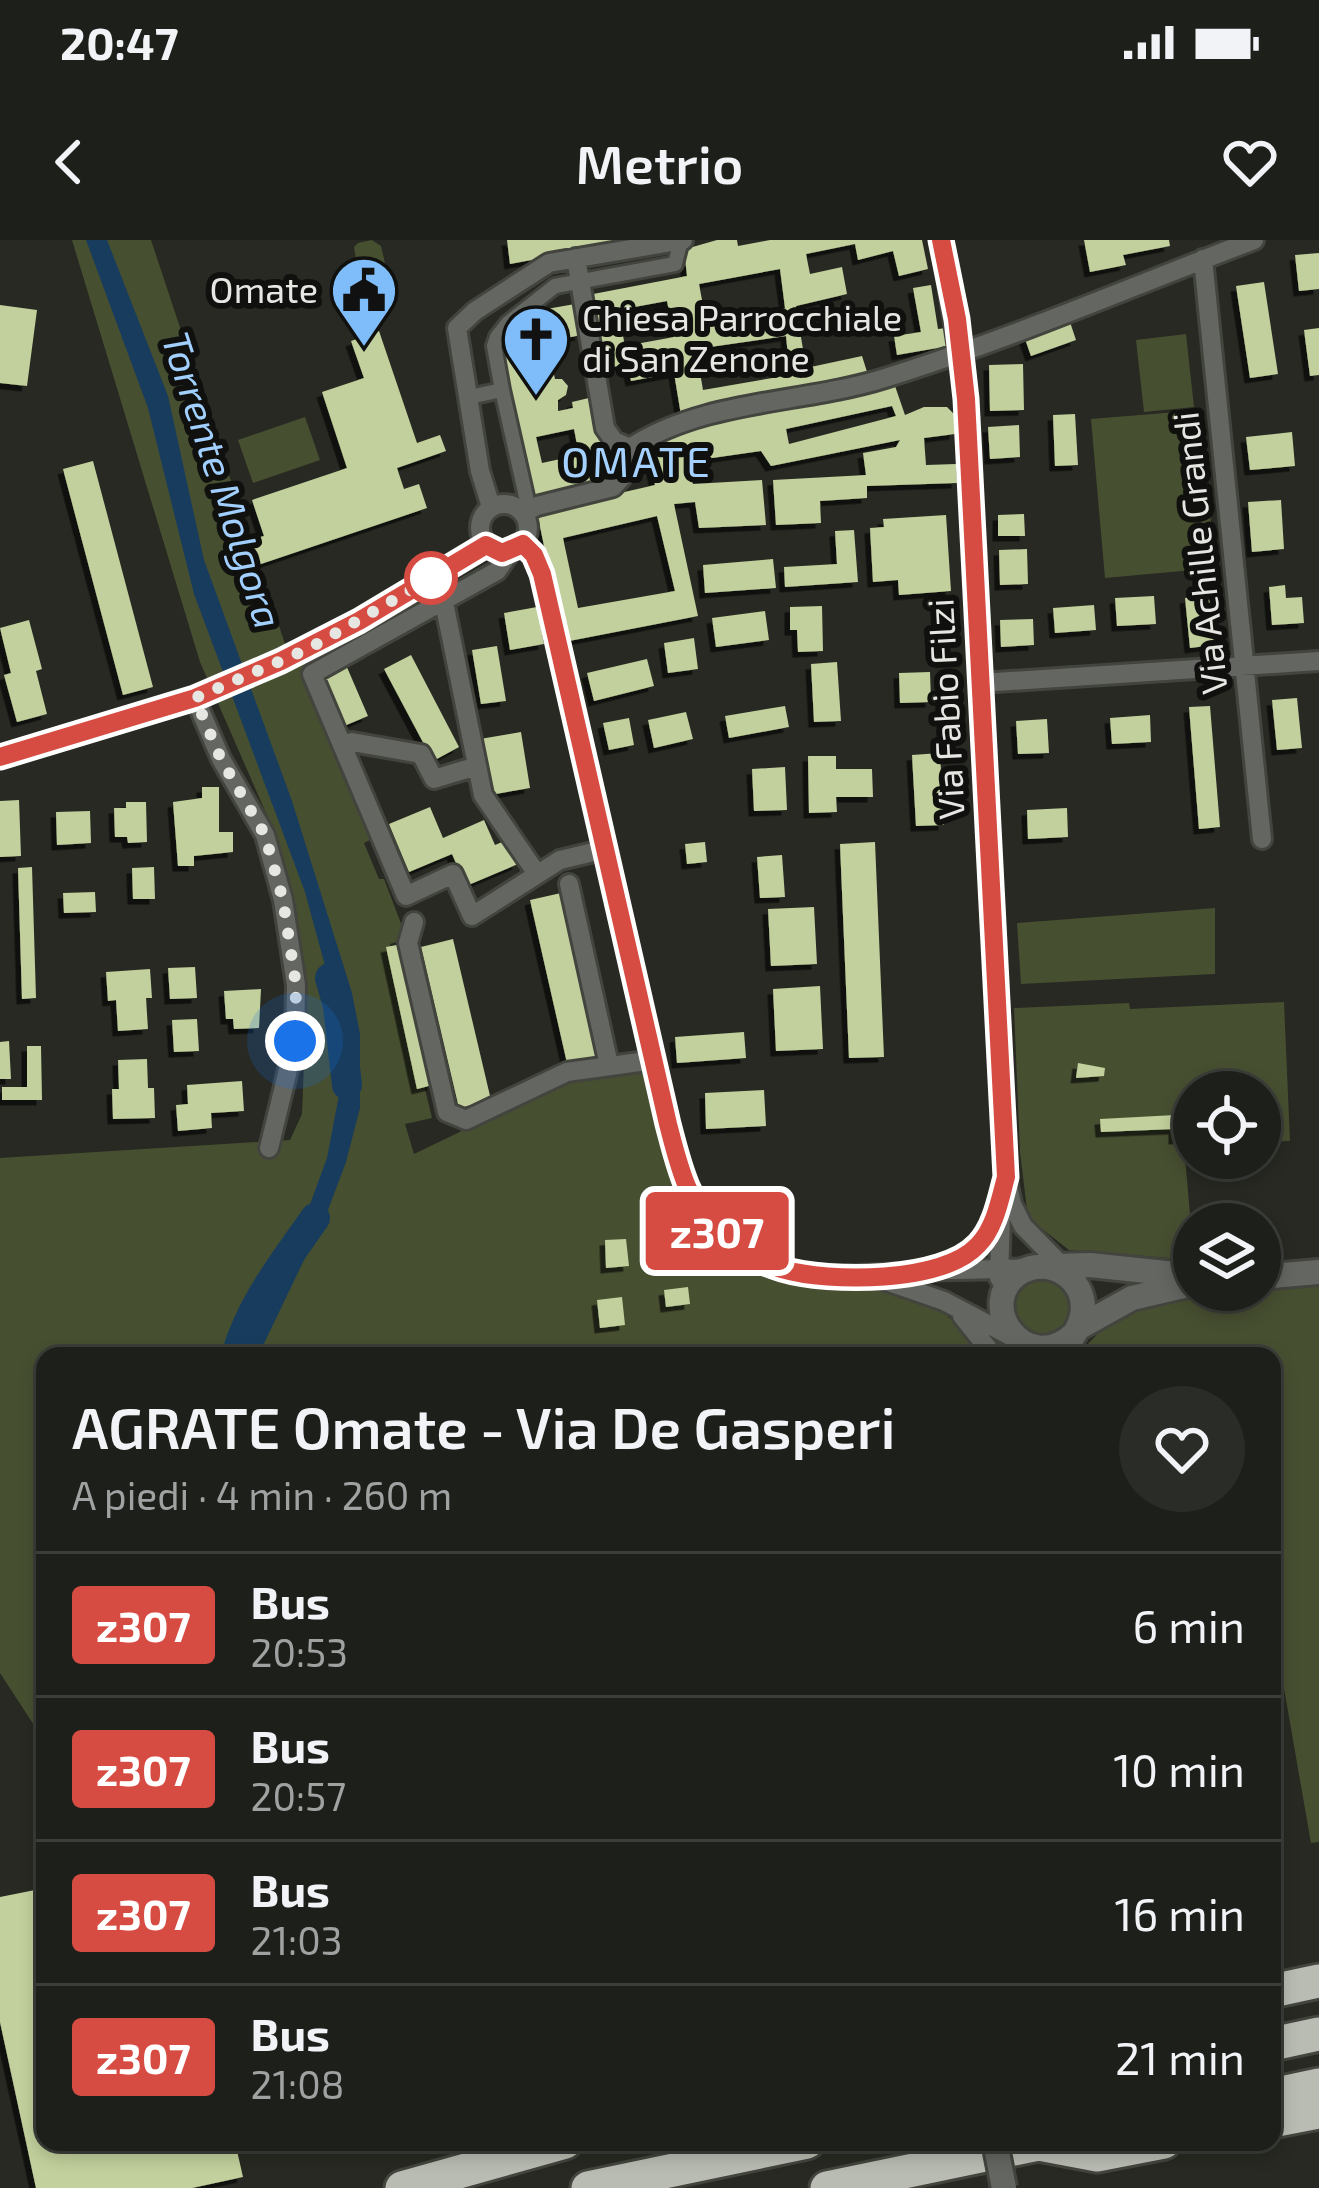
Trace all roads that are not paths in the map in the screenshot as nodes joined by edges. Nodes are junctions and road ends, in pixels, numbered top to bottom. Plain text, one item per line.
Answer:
1 (682, 240) edge
2 (941, 240) edge
3 (1254, 240) edge
4 (576, 258) junction
5 (1203, 259) junction
6 (580, 280) junction
7 (962, 354) junction
8 (502, 390) junction
9 (469, 397) junction
10 (631, 448) junction
11 (491, 507) junction
12 (526, 512) junction
13 (486, 545) junction
14 (516, 548) junction
15 (444, 602) junction
16 (1319, 661) edge
17 (1245, 665) junction
18 (980, 683) junction
19 (202, 695) junction
20 (343, 746) junction
21 (0, 757) edge
22 (477, 766) junction
23 (1262, 839) dead end
24 (606, 849) junction
25 (537, 874) junction
26 (569, 884) dead end
27 (414, 922) dead end
28 (654, 1060) junction
29 (609, 1065) junction
30 (269, 1148) dead end
31 (1004, 1185) junction
32 (998, 1270) junction
33 (1054, 1271) junction
34 (913, 1272) junction
35 (1319, 1272) edge
36 (1281, 1275) edge
37 (866, 1277) junction
38 (1173, 1278) edge
39 (1173, 1285) edge
40 (1004, 1334) edge
41 (1070, 1339) edge
42 (1046, 1347) edge
43 (1319, 1981) edge
44 (1281, 1989) edge
45 (1319, 2035) edge
46 (1281, 2042) edge
47 (1319, 2085) edge
48 (1281, 2093) edge
49 (1319, 2112) edge
50 (1281, 2119) edge
51 (533, 2151) edge
52 (764, 2151) edge
53 (997, 2151) edge
54 (1005, 2151) edge
55 (1079, 2151) edge
56 (1118, 2151) edge
57 (402, 2188) edge
58 (588, 2188) edge
59 (827, 2188) edge
60 (1004, 2188) edge

1 - 4 street
1 - 6 street
2 - 7 street, Via Fabio Filzi
3 - 5 street
4 - 6 street
4 - 9 street
5 - 7 street
5 - 17 street, Via Achille Grandi
6 - 8 street
6 - 10 street
7 - 10 street
7 - 18 street, Via Fabio Filzi
8 - 9 street
8 - 12 street
9 - 11 street
10 - 12 street
11 - 12 street
11 - 13 street
12 - 14 street
13 - 14 street
13 - 19 street
14 - 15 street
14 - 24 street
15 - 20 street
15 - 22 street
16 - 17 street
17 - 18 street
17 - 23 street, Via Achille Grandi
18 - 31 street, Via Fabio Filzi
19 - 21 street
19 - 30 street
20 - 22 street
20 - 25 street
22 - 25 street
24 - 25 street
24 - 28 street
26 - 29 street
27 - 29 street
28 - 29 street
28 - 37 street
31 - 32 street, Via Fabio Filzi
31 - 33 street, Via Fabio Filzi
31 - 34 street, Via Fabio Filzi
32 - 33 street
32 - 34 street
32 - 40 street, Via Fabio Filzi
33 - 38 street
33 - 40 street
33 - 41 street
34 - 37 street
35 - 36 street
37 - 40 street
39 - 41 street
40 - 42 street
43 - 44 highway
45 - 46 highway
47 - 48 highway
49 - 50 highway
51 - 57 highway
52 - 58 highway
53 - 60 street, bridge
54 - 59 highway
55 - 56 highway

